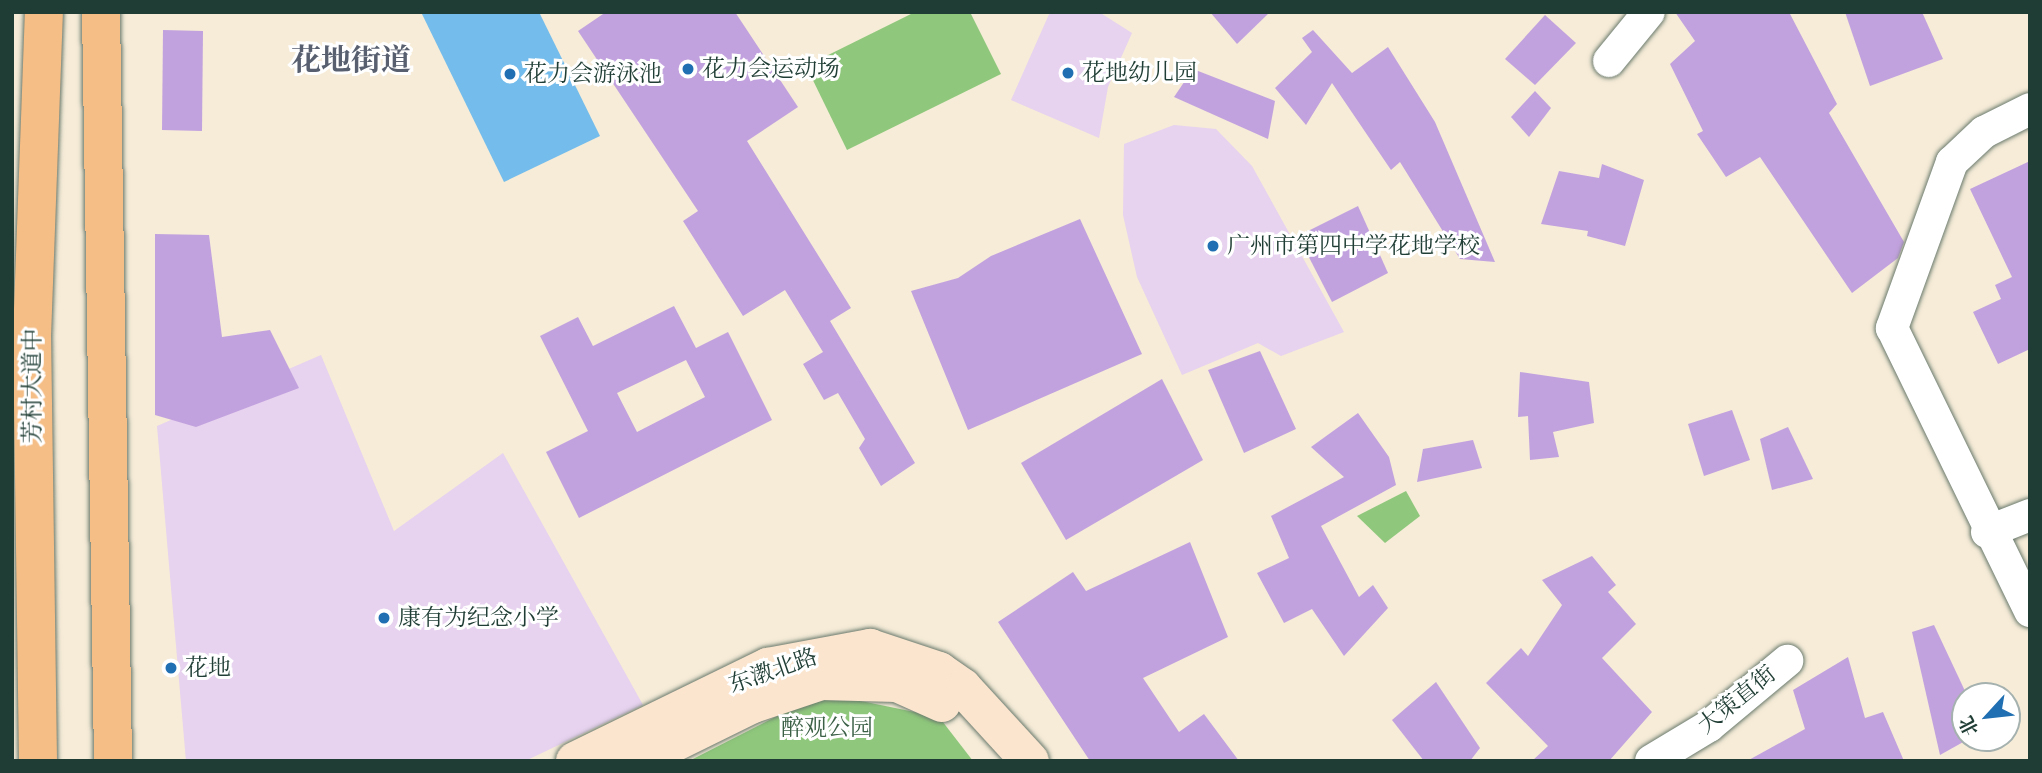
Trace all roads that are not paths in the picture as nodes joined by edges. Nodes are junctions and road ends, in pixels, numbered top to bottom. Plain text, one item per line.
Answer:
1 (44, 12) edge
2 (102, 12) edge
3 (1649, 12) edge
4 (1609, 61) dead end
5 (2030, 108) edge
6 (2030, 515) edge
7 (1987, 532) junction
8 (2030, 611) edge
9 (1787, 661) dead end
10 (118, 750) edge
11 (37, 761) edge
12 (575, 761) edge
13 (637, 761) edge
14 (995, 761) edge
15 (1030, 761) edge
16 (1651, 761) edge

1 - 11 highway, 芳村大道中
2 - 10 highway
3 - 4 street
5 - 7 street
6 - 7 street
7 - 8 street
9 - 16 street, 大策直街
12 - 15 main road, 东漖北路
13 - 14 main road, 东漖北路

